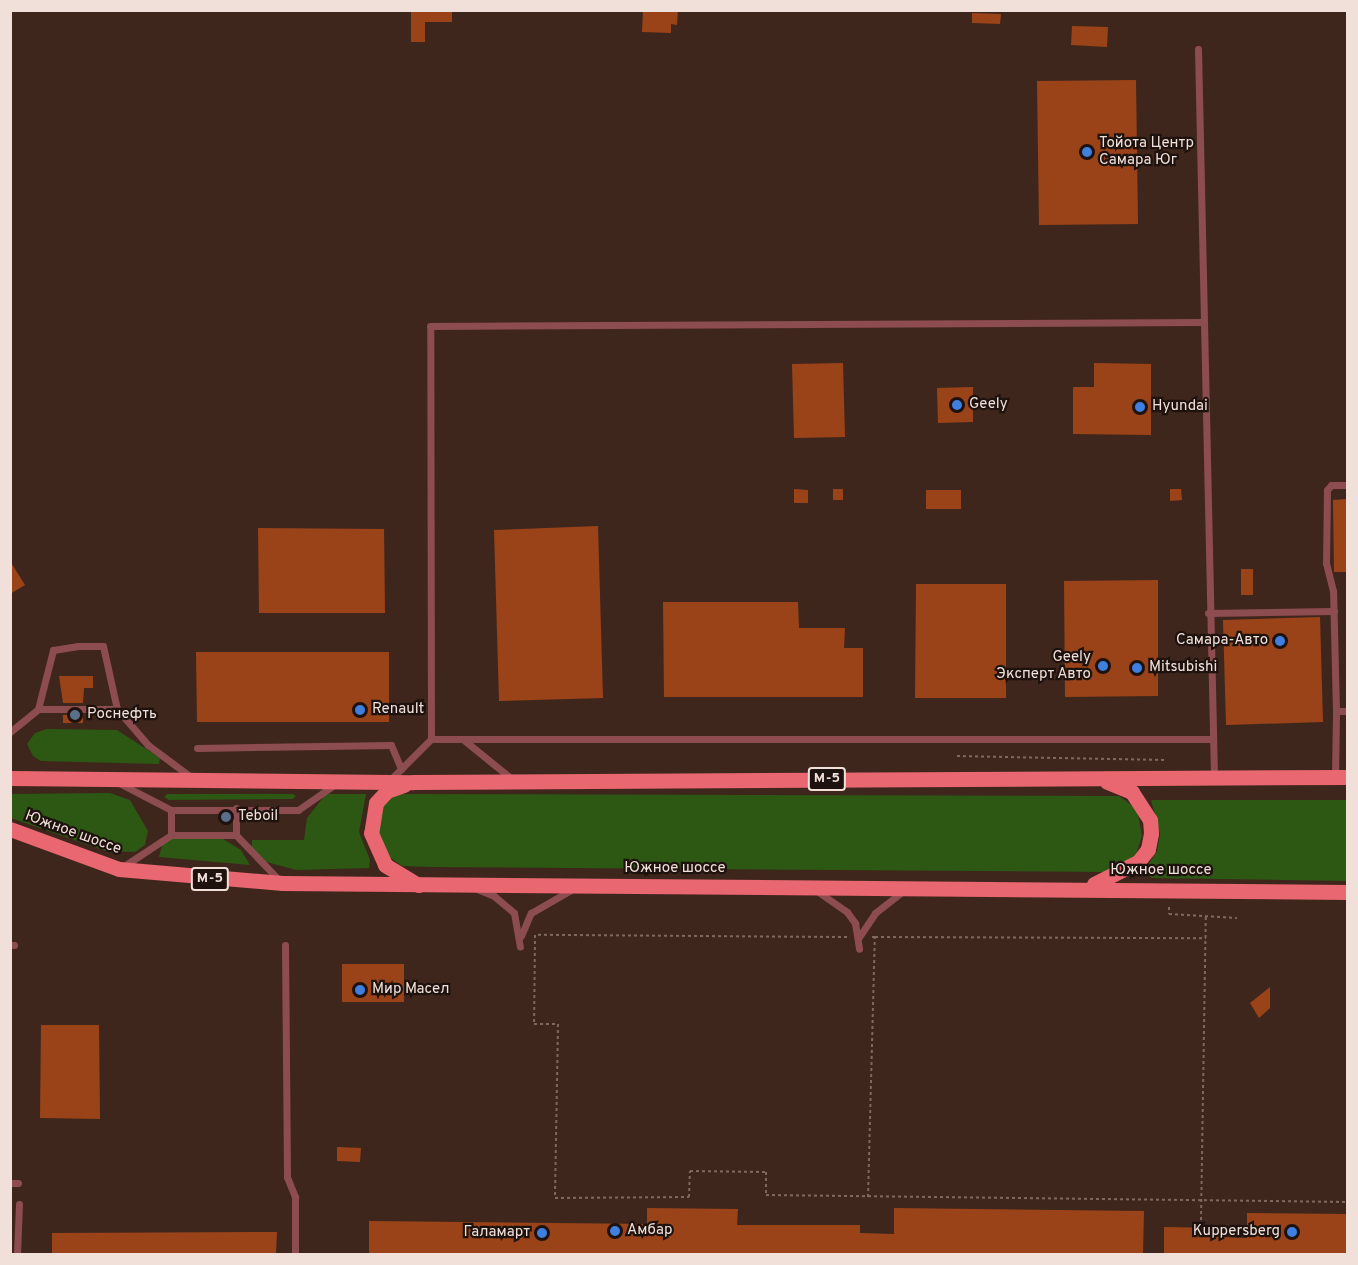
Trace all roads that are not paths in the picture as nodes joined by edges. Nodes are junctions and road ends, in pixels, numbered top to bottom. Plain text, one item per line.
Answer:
1 (1198, 49) dead end
2 (1202, 322) junction
3 (1347, 485) edge
4 (1334, 611) junction
5 (1208, 613) junction
6 (38, 709) junction
7 (117, 709) junction
8 (1336, 711) junction
9 (1347, 711) edge
10 (10, 732) edge
11 (431, 739) junction
12 (1212, 739) junction
13 (465, 741) junction
14 (198, 748) dead end
15 (401, 769) junction
16 (1214, 776) junction
17 (1341, 777) edge
18 (10, 778) edge
19 (1098, 779) junction
20 (114, 780) junction
21 (196, 781) junction
22 (338, 781) junction
23 (388, 781) junction
24 (514, 781) junction
25 (414, 782) junction
26 (236, 808) junction
27 (171, 810) junction
28 (10, 829) edge
29 (10, 834) edge
30 (171, 835) junction
31 (237, 835) junction
32 (53, 845) junction
33 (119, 869) junction
34 (282, 883) junction
35 (417, 885) junction
36 (469, 886) junction
37 (585, 887) junction
38 (812, 888) junction
39 (907, 888) junction
40 (1080, 889) junction
41 (1347, 892) edge
42 (520, 936) junction
43 (859, 937) junction
44 (285, 945) dead end
45 (520, 946) dead end
46 (859, 949) dead end
47 (19, 1204) dead end
48 (17, 1254) edge
49 (295, 1254) edge

1 - 2 lane
2 - 5 lane
2 - 11 lane
3 - 4 lane
4 - 5 lane
4 - 8 lane
5 - 12 lane
6 - 7 lane
6 - 7 lane
6 - 10 lane
7 - 21 lane
8 - 9 lane
8 - 17 lane
11 - 13 lane
11 - 15 lane
12 - 13 lane
12 - 16 lane
13 - 24 lane
14 - 15 lane
15 - 23 lane
16 - 17 main road, М-5
16 - 19 main road, М-5
18 - 20 main road, М-5
19 - 24 main road, М-5
19 - 40 main road
20 - 21 main road, М-5
20 - 27 lane
21 - 22 main road, М-5
22 - 23 main road, М-5
22 - 26 lane
23 - 25 main road, М-5
24 - 25 main road, М-5
25 - 35 main road
26 - 27 lane
26 - 31 lane
27 - 30 lane
28 - 32 main road, Южное шоссе / М-5
29 - 32 lane
30 - 31 lane
30 - 33 lane
31 - 34 lane
32 - 33 main road, Южное шоссе / М-5
33 - 34 main road, Южное шоссе / М-5
34 - 35 main road, Южное шоссе / М-5
35 - 36 main road, Южное шоссе / М-5
36 - 37 main road, Южное шоссе / М-5
36 - 42 lane
37 - 38 main road, Южное шоссе / М-5
37 - 42 lane
38 - 39 main road, Южное шоссе / М-5
38 - 43 lane
39 - 40 main road, Южное шоссе / М-5
39 - 43 lane
40 - 41 main road, Южное шоссе / М-5
42 - 45 lane
43 - 46 lane
44 - 49 lane
47 - 48 lane

